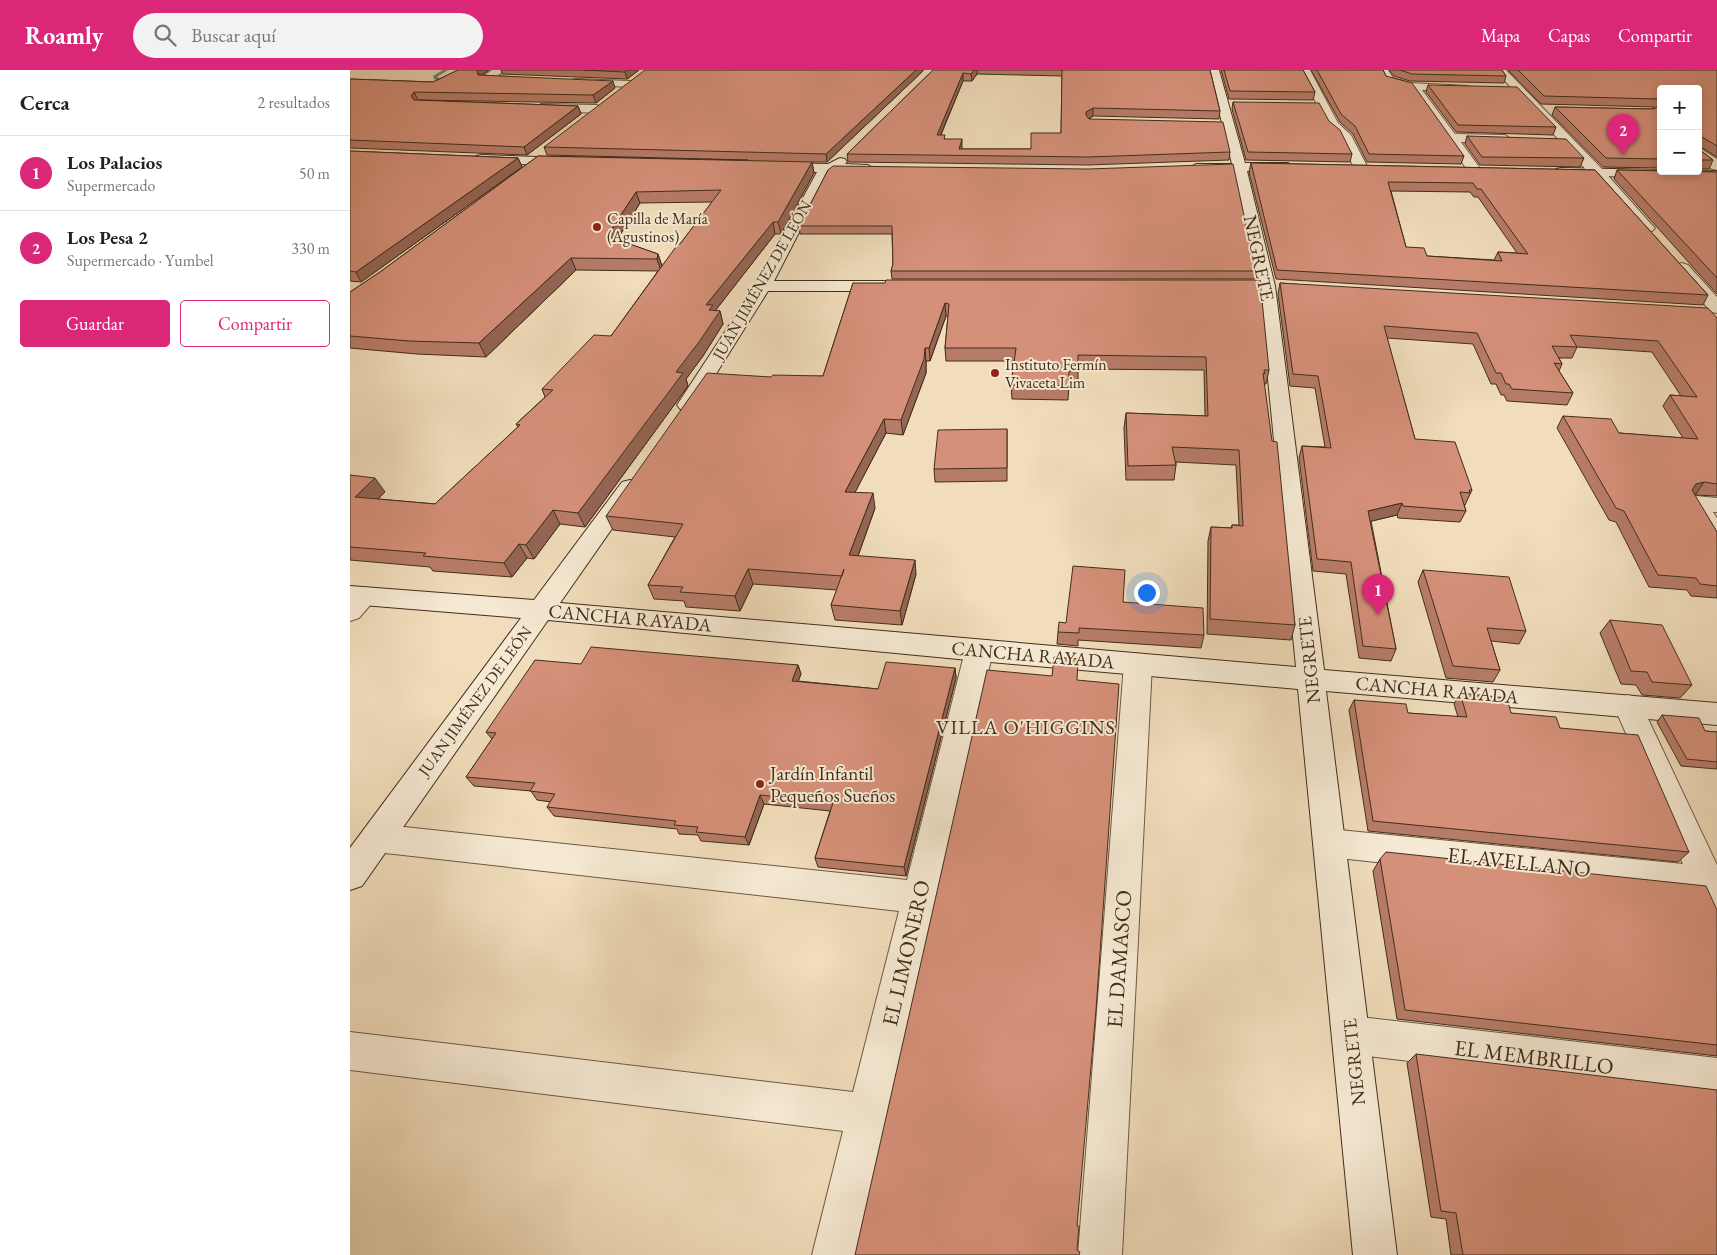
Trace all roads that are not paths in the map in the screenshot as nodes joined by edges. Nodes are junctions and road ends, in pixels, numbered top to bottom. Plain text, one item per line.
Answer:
1 (500, 70) edge
2 (1214, 70) edge
3 (1305, 70) edge
4 (1383, 70) edge
5 (1500, 70) edge
6 (643, 75) edge
7 (532, 81) edge
8 (561, 82) edge
9 (630, 84) junction
10 (1412, 86) junction
11 (1474, 88) edge
12 (1222, 104) junction
13 (1237, 104) edge
14 (529, 107) edge
15 (597, 109) junction
16 (1538, 110) junction
17 (1556, 110) edge
18 (581, 121) edge
19 (1451, 138) junction
20 (1518, 139) edge
21 (1553, 140) edge
22 (1567, 141) junction
23 (550, 145) edge
24 (850, 152) edge
25 (1702, 154) edge
26 (467, 158) edge
27 (535, 161) junction
28 (583, 163) edge
29 (1239, 166) junction
30 (1717, 166) edge
31 (760, 167) edge
32 (1302, 167) edge
33 (830, 168) junction
34 (1184, 168) edge
35 (1342, 168) edge
36 (878, 169) edge
37 (1456, 170) edge
38 (1551, 172) edge
39 (1598, 173) junction
40 (1717, 175) edge
41 (520, 176) edge
42 (1654, 237) edge
43 (1673, 258) edge
44 (762, 286) junction
45 (901, 286) edge
46 (1717, 308) edge
47 (1698, 312) edge
48 (1717, 313) edge
49 (674, 423) edge
50 (643, 469) edge
51 (1717, 505) edge
52 (1717, 538) edge
53 (355, 601) edge
54 (542, 610) junction
55 (979, 651) junction
56 (1138, 664) junction
57 (1311, 680) junction
58 (1628, 706) junction
59 (1717, 714) edge
60 (376, 838) junction
61 (1329, 843) junction
62 (350, 875) edge
63 (1713, 892) edge
64 (920, 897) junction
65 (1351, 1035) junction
66 (350, 1051) edge
67 (1717, 1078) edge
68 (868, 1114) junction
69 (834, 1255) edge
70 (1100, 1255) edge
71 (1375, 1255) edge

1 - 7 street
2 - 12 street, NEGRETE
3 - 35 street
4 - 10 street
5 - 16 street
6 - 9 street
8 - 9 street
9 - 15 street
10 - 11 street
10 - 19 street
12 - 13 street
12 - 29 street, NEGRETE
14 - 15 street
15 - 18 street
16 - 17 street
16 - 22 street
19 - 20 street
19 - 37 street
21 - 22 street
22 - 39 street
23 - 27 street
24 - 33 street, JUAN JIMÉNEZ DE LEÓN
25 - 30 street
26 - 27 street
27 - 28 street
27 - 41 street
29 - 32 street
29 - 34 street
29 - 57 street, NEGRETE
31 - 33 street
33 - 36 street
33 - 44 street, JUAN JIMÉNEZ DE LEÓN
38 - 39 street
39 - 40 street
39 - 42 street
43 - 46 street
44 - 45 street
44 - 49 street, JUAN JIMÉNEZ DE LEÓN
47 - 48 street
50 - 54 street, JUAN JIMÉNEZ DE LEÓN
51 - 52 street
53 - 54 street, CANCHA RAYADA
54 - 55 street, CANCHA RAYADA
54 - 60 street, JUAN JIMÉNEZ DE LEÓN
55 - 56 street, CANCHA RAYADA
55 - 64 street, EL LIMONERO
56 - 57 street, CANCHA RAYADA
56 - 70 street, EL DAMASCO
57 - 58 street, CANCHA RAYADA
57 - 61 street, NEGRETE
58 - 59 street, CANCHA RAYADA
58 - 63 street
60 - 62 street, JUAN JIMÉNEZ DE LEÓN
60 - 64 street
61 - 63 street, EL AVELLANO
61 - 65 street, NEGRETE
64 - 68 street, EL LIMONERO
65 - 67 street, EL MEMBRILLO
65 - 71 street, NEGRETE
66 - 68 street
68 - 69 street, EL LIMONERO

